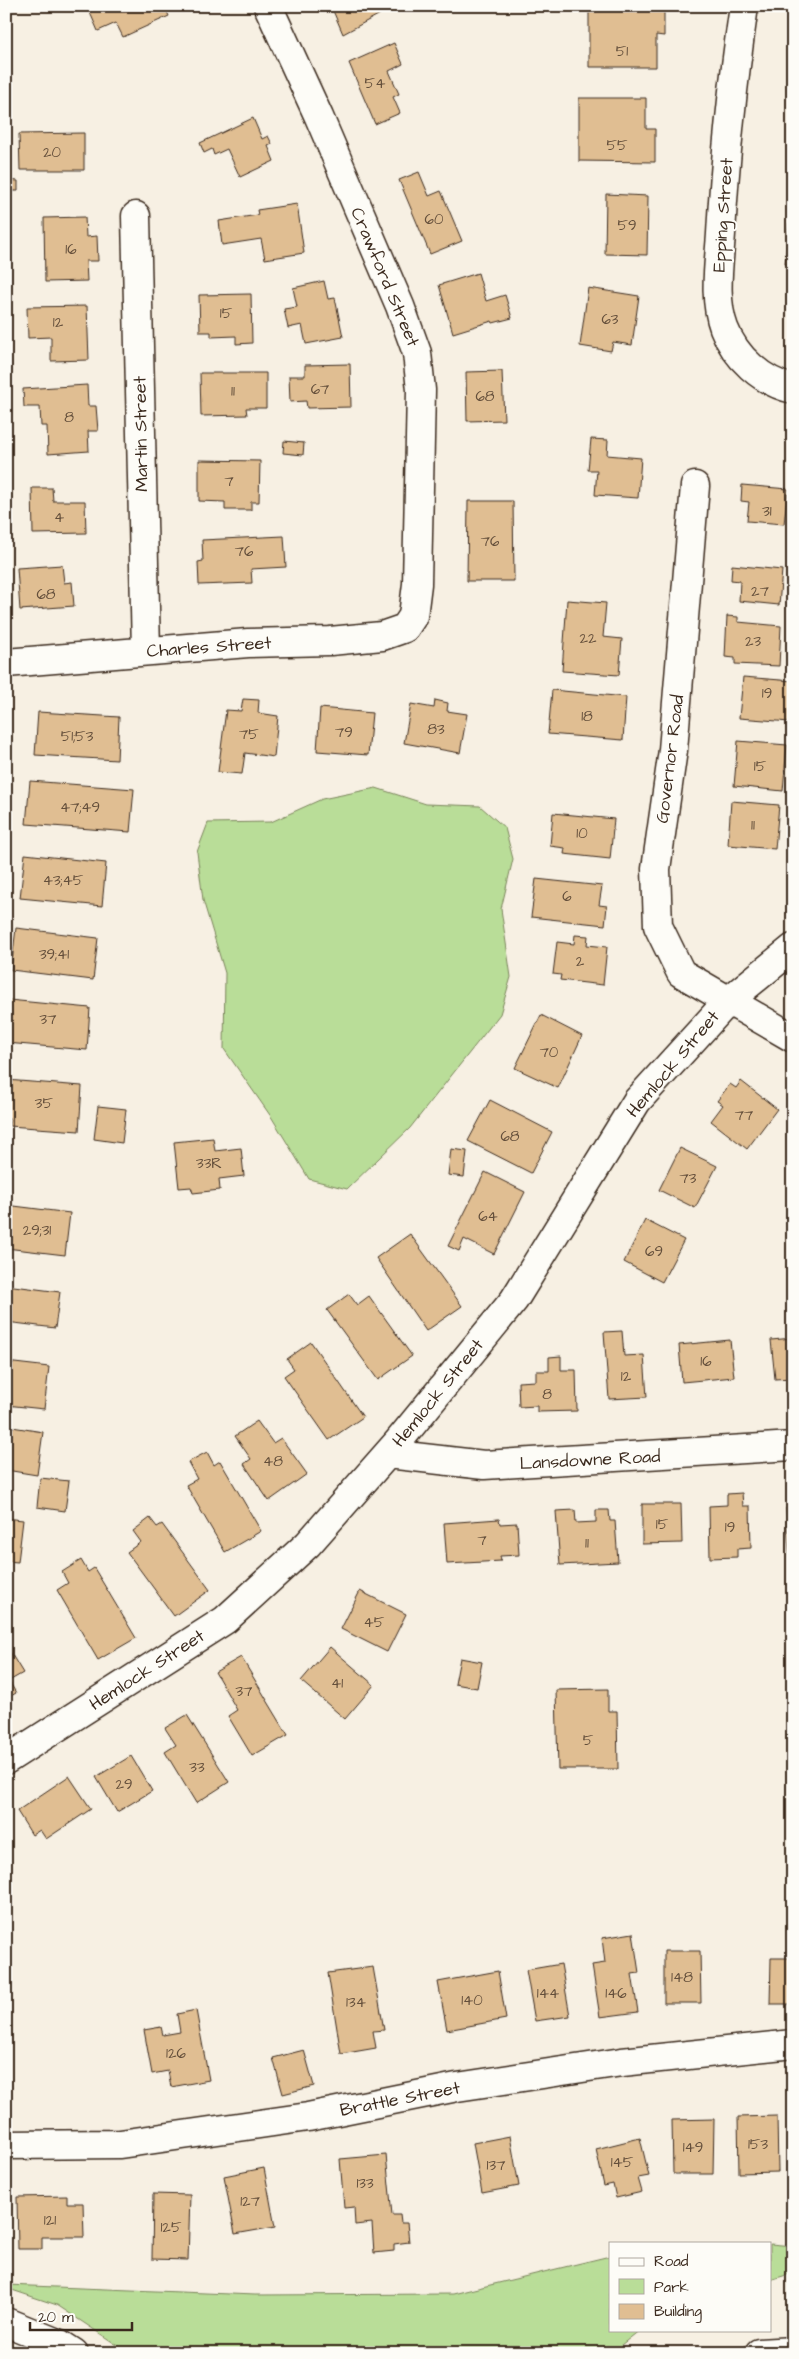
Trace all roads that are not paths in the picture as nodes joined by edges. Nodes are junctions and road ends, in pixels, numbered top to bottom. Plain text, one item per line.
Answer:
1 (268, 6) edge
2 (744, 6) edge
3 (136, 216) dead end
4 (793, 389) edge
5 (695, 486) dead end
6 (408, 625) joint
7 (146, 651) junction
8 (6, 663) edge
9 (793, 948) edge
10 (728, 1001) junction
11 (793, 1038) edge
12 (793, 1446) edge
13 (388, 1454) junction
14 (6, 1760) edge
15 (793, 2044) edge
16 (6, 2145) edge
17 (6, 2322) edge
18 (793, 2351) edge
19 (74, 2353) edge
20 (759, 2353) edge

1 - 6 street, Crawford Street
2 - 4 street, Epping Street
3 - 7 street, Martin Street
5 - 10 street, Governor Road
6 - 7 street, Charles Street
7 - 8 street, Charles Street
9 - 10 street, Hemlock Street
10 - 11 street, Governor Road
10 - 13 street, Hemlock Street
12 - 13 street, Lansdowne Road
13 - 14 street, Hemlock Street
15 - 16 street, Brattle Street
17 - 19 street
18 - 20 street

